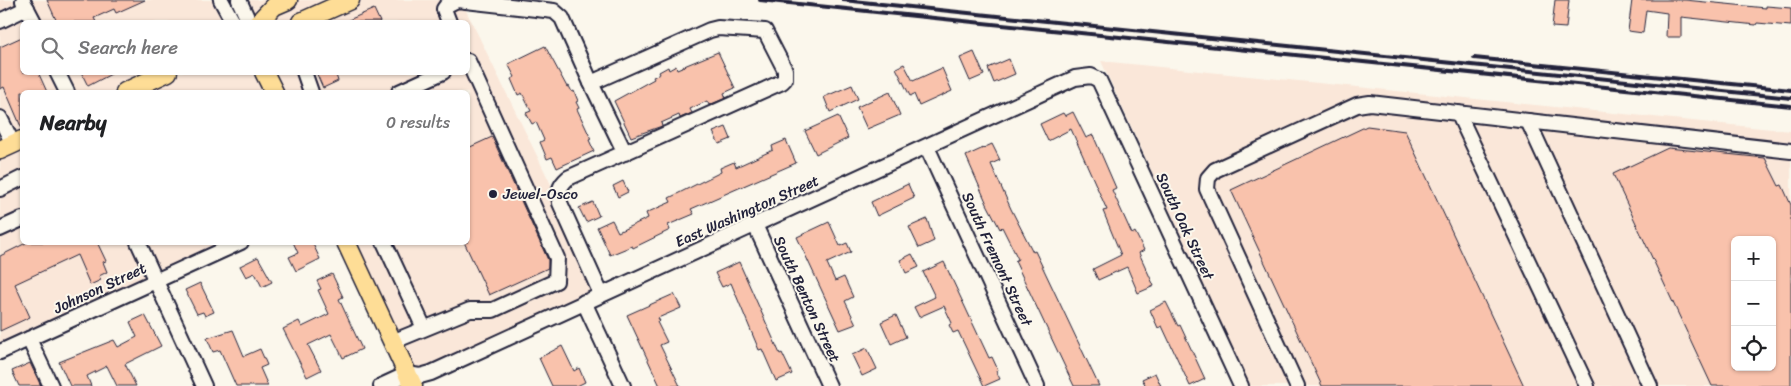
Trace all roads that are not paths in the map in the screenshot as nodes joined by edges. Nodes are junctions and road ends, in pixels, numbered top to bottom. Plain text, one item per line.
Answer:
1 (221, 0) edge
2 (239, 0) edge
3 (288, 0) edge
4 (350, 0) edge
5 (25, 4) edge
6 (323, 18) edge
7 (33, 20) edge
8 (232, 20) edge
9 (248, 20) edge
10 (261, 20) edge
11 (448, 20) edge
12 (0, 21) edge
13 (470, 66) edge
14 (58, 75) edge
15 (162, 75) edge
16 (266, 75) edge
17 (305, 75) edge
18 (437, 75) edge
19 (1099, 80) joint
20 (591, 83) junction
21 (66, 90) edge
22 (129, 90) edge
23 (273, 90) edge
24 (310, 90) edge
25 (403, 90) edge
26 (1458, 113) junction
27 (0, 118) edge
28 (1528, 121) junction
29 (12, 145) edge
30 (927, 146) junction
31 (1791, 151) edge
32 (625, 153) junction
33 (20, 179) edge
34 (0, 189) edge
35 (20, 219) edge
36 (756, 225) junction
37 (0, 229) edge
38 (139, 245) edge
39 (234, 245) edge
40 (347, 245) edge
41 (385, 245) edge
42 (156, 281) junction
43 (602, 294) junction
44 (584, 302) junction
45 (424, 328) junction
46 (29, 339) junction
47 (392, 342) junction
48 (0, 352) edge
49 (410, 380) edge
50 (51, 386) edge
51 (204, 386) edge
52 (381, 386) edge
53 (623, 386) edge
54 (829, 386) edge
55 (1037, 386) edge
56 (1241, 386) edge
57 (1298, 386) edge
58 (1587, 386) edge
59 (1650, 386) edge

1 - 8 street
2 - 9 street
3 - 10 main road
4 - 6 main road
5 - 7 street
5 - 12 street
11 - 20 street
13 - 45 street
14 - 21 street
15 - 22 main road
16 - 23 main road
17 - 24 street
18 - 25 street
19 - 30 street, East Washington Street
19 - 56 street, South Oak Street
20 - 32 street
20 - 32 street
26 - 28 street
26 - 57 street
26 - 58 street
27 - 29 street
28 - 31 street
28 - 59 street
30 - 36 street, East Washington Street
30 - 55 street, South Fremont Street
32 - 43 street
33 - 34 street
35 - 37 street
36 - 43 street, East Washington Street
36 - 54 street, South Benton Street
38 - 42 street
39 - 42 street, Johnson Street
40 - 47 main road
41 - 45 street
42 - 46 street, Johnson Street
42 - 51 street
43 - 44 street, East Washington Street
44 - 49 street, East Washington Street
44 - 53 street
45 - 47 street
46 - 48 street, Johnson Street
46 - 50 street
47 - 49 main road
49 - 52 street

